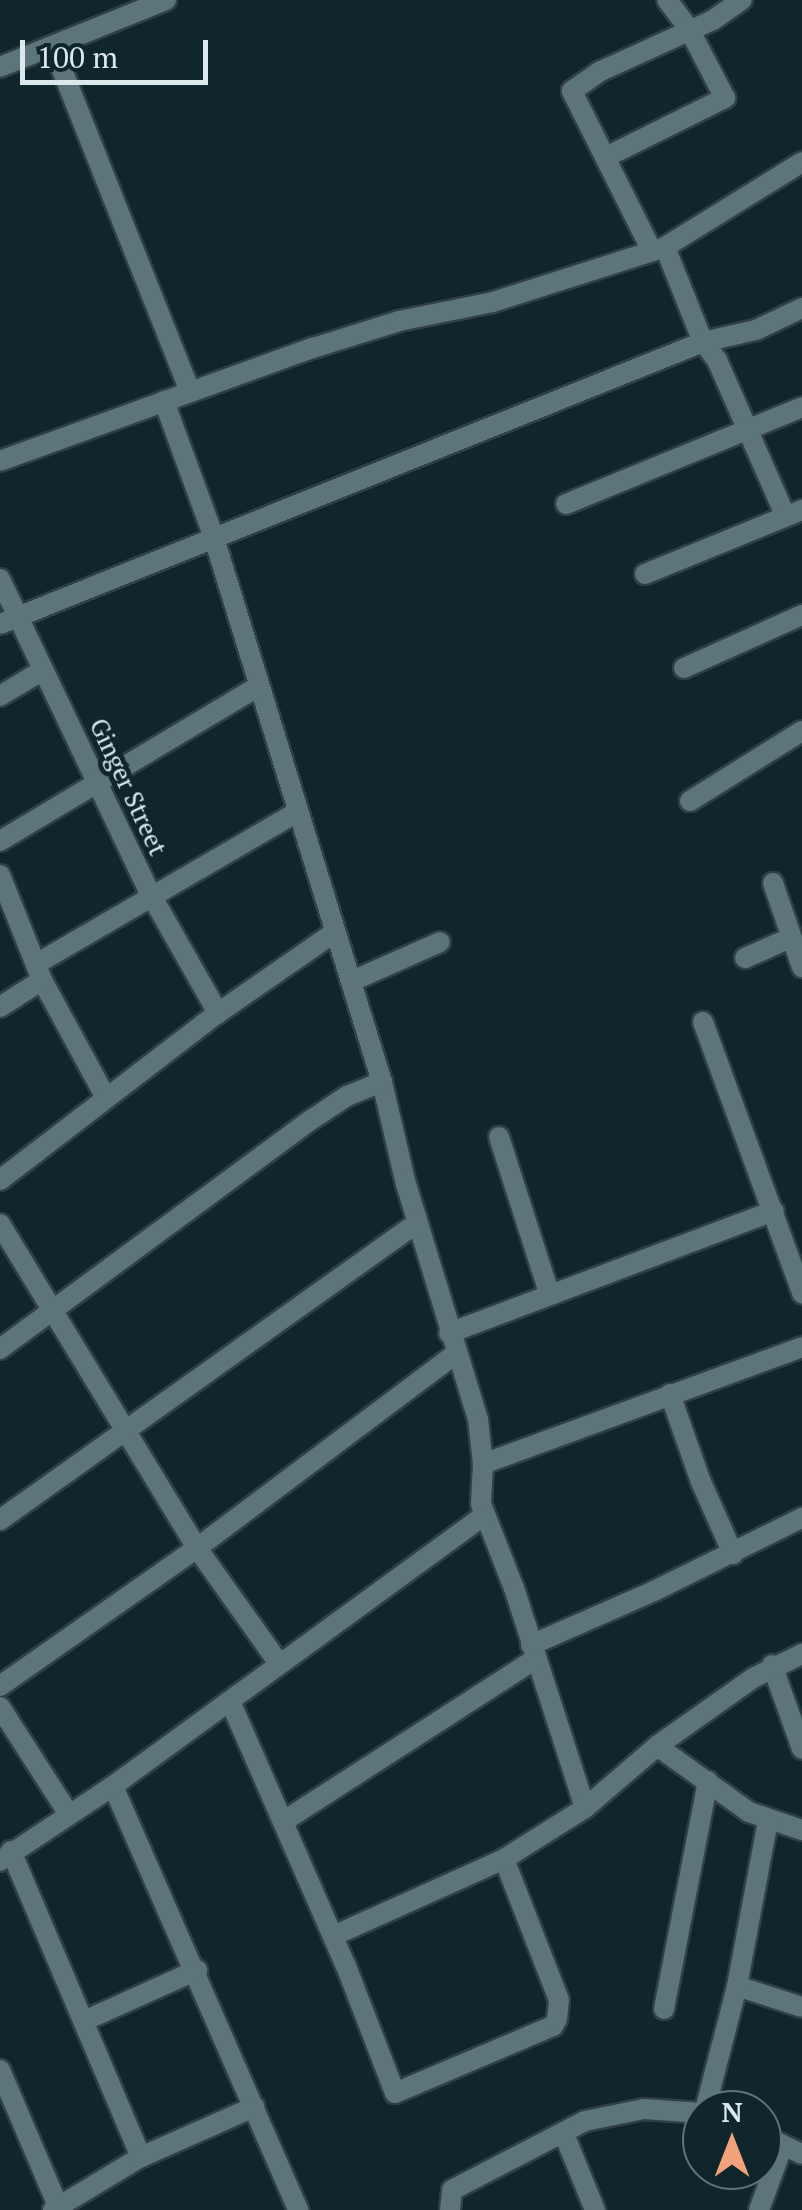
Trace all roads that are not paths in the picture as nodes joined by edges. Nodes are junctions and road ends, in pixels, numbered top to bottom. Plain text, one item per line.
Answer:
1 (166, 0) edge
2 (667, 0) edge
3 (742, 0) edge
4 (689, 29) junction
5 (53, 47) junction
6 (0, 67) edge
7 (608, 156) junction
8 (802, 162) edge
9 (658, 249) junction
10 (802, 308) edge
11 (704, 342) junction
12 (190, 392) junction
13 (164, 400) junction
14 (802, 407) edge
15 (744, 430) junction
16 (0, 462) edge
17 (566, 504) dead end
18 (794, 514) edge
19 (214, 538) junction
20 (645, 574) dead end
21 (0, 580) edge
22 (802, 615) edge
23 (9, 620) edge
24 (684, 668) dead end
25 (43, 670) junction
26 (257, 687) junction
27 (0, 696) edge
28 (802, 731) edge
29 (100, 783) junction
30 (690, 801) dead end
31 (295, 813) junction
32 (0, 841) edge
33 (0, 875) edge
34 (773, 883) dead end
35 (151, 895) junction
36 (334, 932) junction
37 (440, 942) dead end
38 (798, 954) edge
39 (745, 958) dead end
40 (39, 972) junction
41 (352, 980) junction
42 (0, 1007) edge
43 (218, 1013) junction
44 (703, 1022) dead end
45 (382, 1082) junction
46 (106, 1098) junction
47 (499, 1137) dead end
48 (0, 1180) edge
49 (774, 1211) junction
50 (417, 1223) junction
51 (0, 1224) edge
52 (550, 1293) junction
53 (802, 1293) edge
54 (50, 1312) junction
55 (449, 1333) junction
56 (802, 1347) edge
57 (0, 1349) edge
58 (454, 1354) junction
59 (670, 1394) junction
60 (123, 1431) junction
61 (483, 1464) junction
62 (485, 1515) junction
63 (802, 1518) edge
64 (0, 1520) edge
65 (197, 1548) junction
66 (733, 1554) junction
67 (533, 1652) junction
68 (802, 1654) edge
69 (278, 1662) junction
70 (772, 1665) junction
71 (0, 1686) edge
72 (230, 1702) junction
73 (0, 1707) edge
74 (657, 1746) junction
75 (802, 1749) edge
76 (708, 1781) junction
77 (112, 1786) junction
78 (584, 1808) junction
79 (68, 1813) junction
80 (768, 1821) junction
81 (284, 1822) junction
82 (802, 1830) edge
83 (6, 1856) edge
84 (504, 1859) junction
85 (333, 1936) junction
86 (196, 1970) junction
87 (736, 1986) junction
88 (802, 2006) edge
89 (664, 2009) dead end
90 (86, 2020) junction
91 (0, 2070) edge
92 (709, 2090) edge
93 (254, 2107) junction
94 (682, 2111) edge
95 (564, 2134) junction
96 (792, 2150) edge
97 (142, 2157) junction
98 (295, 2204) edge
99 (56, 2208) edge
100 (272, 2210) edge
101 (450, 2210) edge
102 (595, 2210) edge
103 (758, 2210) edge

1 - 5 street
2 - 4 street
3 - 4 street
4 - 7 street
4 - 7 street
5 - 6 street
5 - 12 street
7 - 9 street
8 - 9 street
9 - 11 street
9 - 12 street
10 - 11 street
11 - 15 street
11 - 19 street
12 - 13 street
13 - 16 street
13 - 19 street
14 - 15 street
15 - 17 street
15 - 18 street
18 - 20 street
19 - 23 street
19 - 26 street
21 - 23 street, Ginger Street
22 - 24 street
23 - 25 street, Ginger Street
25 - 27 street
25 - 29 street, Ginger Street
26 - 29 street
26 - 31 street
28 - 30 street
29 - 32 street
29 - 35 street, Ginger Street
31 - 35 street
31 - 36 street
33 - 40 street
34 - 38 street
35 - 40 street
35 - 43 street, Ginger Street
36 - 41 street
36 - 43 street
37 - 41 street
38 - 39 street
40 - 42 street
40 - 46 street
41 - 45 street
43 - 46 street
44 - 49 street
45 - 50 street
45 - 54 street
46 - 48 street
47 - 52 street
49 - 52 street
49 - 53 street
50 - 55 street
50 - 60 street
51 - 54 street
52 - 55 street
54 - 57 street
54 - 60 street
55 - 58 street
56 - 59 street
58 - 61 street
58 - 65 street
59 - 61 street
59 - 66 street
60 - 64 street
60 - 65 street
61 - 62 street
62 - 67 street
62 - 69 street
63 - 66 street
65 - 69 street
65 - 71 street
66 - 67 street
67 - 78 street
67 - 81 street
68 - 70 street
69 - 72 street
70 - 74 street
70 - 75 street
72 - 77 street
72 - 81 street
73 - 79 street
74 - 76 street
74 - 78 street
76 - 80 street
76 - 89 street
77 - 79 street
77 - 86 street
78 - 84 street
79 - 83 street
80 - 82 street
80 - 87 street
81 - 85 street
83 - 90 street
84 - 85 street
84 - 85 street
86 - 90 street
86 - 93 street
87 - 88 street
87 - 92 street
90 - 97 street
91 - 99 street
93 - 97 street
93 - 98 street
94 - 95 street
95 - 101 street
95 - 102 street
96 - 103 street
97 - 99 street
98 - 100 street

